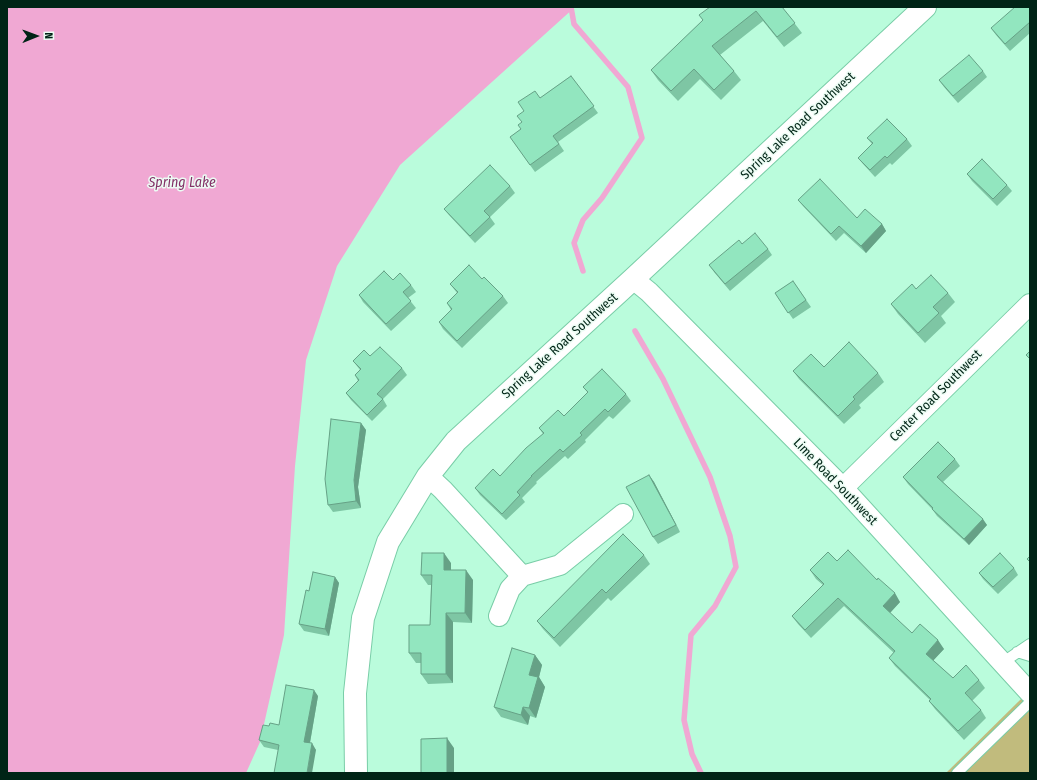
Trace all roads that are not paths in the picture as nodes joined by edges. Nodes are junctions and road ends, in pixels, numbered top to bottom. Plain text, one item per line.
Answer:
1 (925, 7) edge
2 (632, 279) junction
3 (1030, 304) edge
4 (428, 476) junction
5 (843, 488) junction
6 (623, 514) dead end
7 (522, 576) junction
8 (499, 616) dead end
9 (1030, 644) edge
10 (1030, 656) edge
11 (1009, 658) junction
12 (1030, 693) edge
13 (1030, 702) edge
14 (356, 773) edge
15 (957, 773) edge

1 - 2 street, Spring Lake Road Southwest
2 - 4 street, Spring Lake Road Southwest
2 - 5 street, Lime Road Southwest
3 - 5 street, Center Road Southwest
4 - 7 street
4 - 14 street, Spring Lake Road Southwest
5 - 11 street, Lime Road Southwest
6 - 7 street
7 - 8 street
9 - 11 lane
10 - 11 lane
11 - 12 street, Lime Road Southwest
13 - 15 lane

